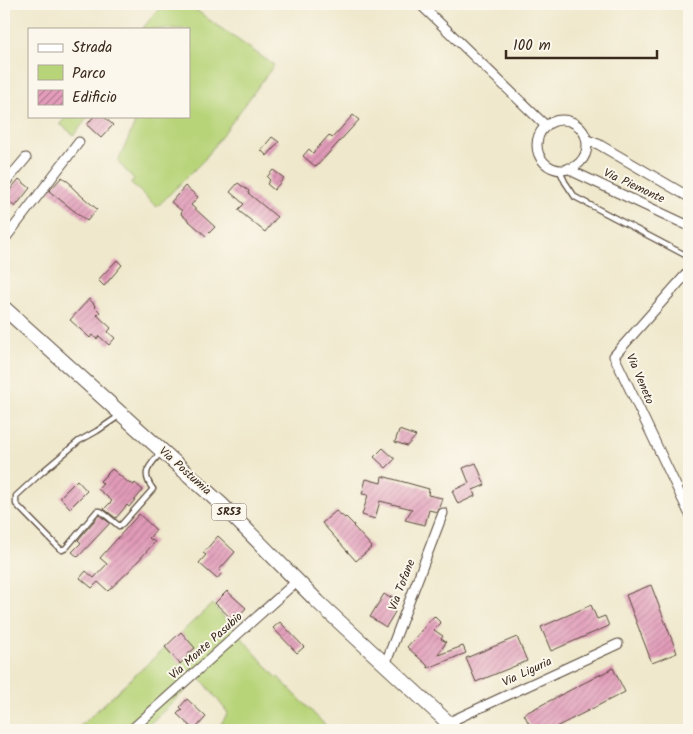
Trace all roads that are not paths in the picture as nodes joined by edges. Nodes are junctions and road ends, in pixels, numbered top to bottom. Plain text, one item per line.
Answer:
1 (420, 4) edge
2 (546, 126) junction
3 (587, 140) junction
4 (79, 142) dead end
5 (26, 158) dead end
6 (570, 168) junction
7 (559, 169) junction
8 (4, 184) edge
9 (689, 197) edge
10 (689, 226) edge
11 (4, 240) edge
12 (689, 257) edge
13 (689, 271) edge
14 (4, 308) edge
15 (122, 414) junction
16 (162, 450) junction
17 (443, 513) dead end
18 (689, 513) edge
19 (297, 581) junction
20 (618, 644) dead end
21 (385, 665) junction
22 (452, 726) edge
23 (131, 730) edge

1 - 2 street
2 - 3 street, Via Piemonte
2 - 7 street
3 - 6 street
3 - 9 street, Via Piemonte
4 - 11 street
5 - 8 street
6 - 7 street
6 - 10 street, Via Piemonte
7 - 12 lane
13 - 18 street, Via Veneto
14 - 15 main road, Via Postumia / SR53
15 - 16 main road, Via Postumia / SR53
15 - 16 lane
16 - 19 main road, Via Postumia / SR53
17 - 21 street, Via Tofane
19 - 21 main road, Via Postumia / SR53
19 - 23 street, Via Monte Pasubio
20 - 22 street, Via Liguria
21 - 22 main road, Via Postumia / SR53

